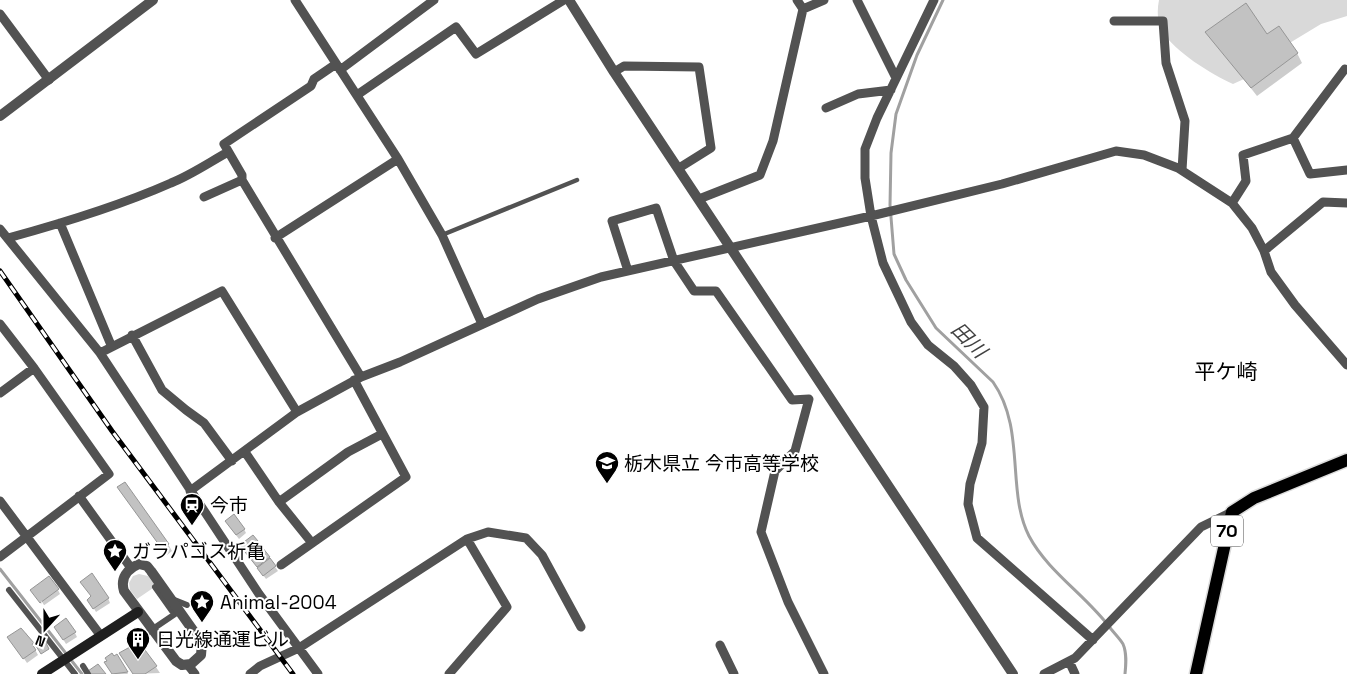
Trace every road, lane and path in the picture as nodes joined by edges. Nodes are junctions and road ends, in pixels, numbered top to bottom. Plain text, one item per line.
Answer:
1 (152, 0) edge
2 (295, 0) edge
3 (434, 0) edge
4 (564, 0) edge
5 (569, 0) edge
6 (797, 0) edge
7 (824, 0) edge
8 (857, 0) edge
9 (934, 0) edge
10 (803, 9) junction
11 (0, 14) edge
12 (1114, 21) dead end
13 (338, 67) junction
14 (1345, 69) dead end
15 (614, 72) junction
16 (896, 78) junction
17 (49, 80) junction
18 (891, 90) junction
19 (357, 95) junction
20 (826, 108) dead end
21 (0, 116) edge
22 (1293, 138) junction
23 (228, 152) junction
24 (398, 159) junction
25 (679, 168) junction
26 (1182, 170) junction
27 (1347, 170) edge
28 (242, 180) junction
29 (577, 180) dead end
30 (204, 197) dead end
31 (699, 199) junction
32 (1347, 203) edge
33 (1232, 204) junction
34 (871, 216) junction
35 (60, 223) junction
36 (0, 229) edge
37 (442, 235) junction
38 (8, 238) junction
39 (275, 238) junction
40 (732, 249) junction
41 (1264, 251) junction
42 (674, 261) junction
43 (628, 271) junction
44 (0, 324) edge
45 (482, 324) junction
46 (132, 335) junction
47 (111, 345) junction
48 (100, 352) junction
49 (1347, 365) edge
50 (34, 368) junction
51 (357, 378) junction
52 (1, 391) edge
53 (297, 412) junction
54 (382, 434) junction
55 (244, 452) junction
56 (1347, 460) edge
57 (232, 461) junction
58 (190, 491) junction
59 (79, 496) junction
60 (0, 500) edge
61 (279, 502) junction
62 (1232, 512) junction
63 (28, 536) junction
64 (468, 539) junction
65 (312, 543) junction
66 (0, 557) edge
67 (281, 565) dead end
68 (131, 568) junction
69 (155, 587) dead end
70 (9, 590) dead end
71 (170, 599) junction
72 (187, 605) dead end
73 (138, 612) junction
74 (175, 614) junction
75 (581, 627) dead end
76 (152, 630) junction
77 (101, 636) junction
78 (141, 637) dead end
79 (1093, 640) junction
80 (720, 645) dead end
81 (299, 648) junction
82 (65, 659) junction
83 (1069, 661) junction
84 (188, 665) junction
85 (83, 666) dead end
86 (42, 674) edge
87 (75, 674) edge
88 (88, 674) edge
89 (195, 674) edge
90 (250, 674) edge
91 (318, 674) edge
92 (450, 674) edge
93 (734, 674) edge
94 (824, 674) edge
95 (1012, 674) edge
96 (1044, 674) edge
97 (1075, 674) edge
98 (1196, 674) edge

1 - 17 street
2 - 13 street
3 - 13 street
4 - 19 street
5 - 15 street
6 - 10 street
7 - 10 street
8 - 16 street
9 - 16 street
10 - 31 street
11 - 17 street
12 - 26 street
13 - 19 street
13 - 23 street
14 - 22 street
15 - 25 street
15 - 25 street
16 - 18 street
17 - 21 street
18 - 20 street
18 - 34 street
19 - 24 street
22 - 27 street
22 - 33 street
23 - 28 street
23 - 35 street
24 - 37 street
24 - 39 street
25 - 31 street
26 - 33 street
26 - 34 street
28 - 30 street
28 - 39 street
29 - 37 lane
31 - 40 street
32 - 41 street
33 - 41 street
34 - 40 street
34 - 79 street
35 - 38 street
35 - 47 street
36 - 38 street
37 - 45 street
38 - 48 street
39 - 51 street
40 - 42 street
40 - 95 street
41 - 49 street
42 - 43 street
42 - 43 street
42 - 94 street
43 - 45 street
44 - 50 street
45 - 51 street
46 - 47 street
46 - 53 street
46 - 57 street
47 - 48 street
48 - 58 street
50 - 52 street
50 - 59 street
51 - 53 street
51 - 54 street
53 - 55 street
54 - 61 street
54 - 65 street
55 - 57 street
55 - 61 street
56 - 62 main road, 70
57 - 58 street
58 - 81 street
59 - 63 street
59 - 68 street
60 - 63 street
61 - 65 street
62 - 79 street
62 - 98 main road, 70
63 - 66 street
63 - 77 street
64 - 75 street
64 - 81 street
64 - 92 street
65 - 67 street
68 - 71 street
68 - 73 street
69 - 74 street
70 - 82 street
71 - 72 street
71 - 74 street
71 - 84 street
73 - 76 street
73 - 77 main road
74 - 76 street
76 - 78 street
76 - 84 street
77 - 82 main road
79 - 83 street
80 - 93 street
81 - 90 street
81 - 91 street
82 - 86 main road
82 - 87 street
83 - 96 street
83 - 97 street
84 - 89 street
85 - 88 street

